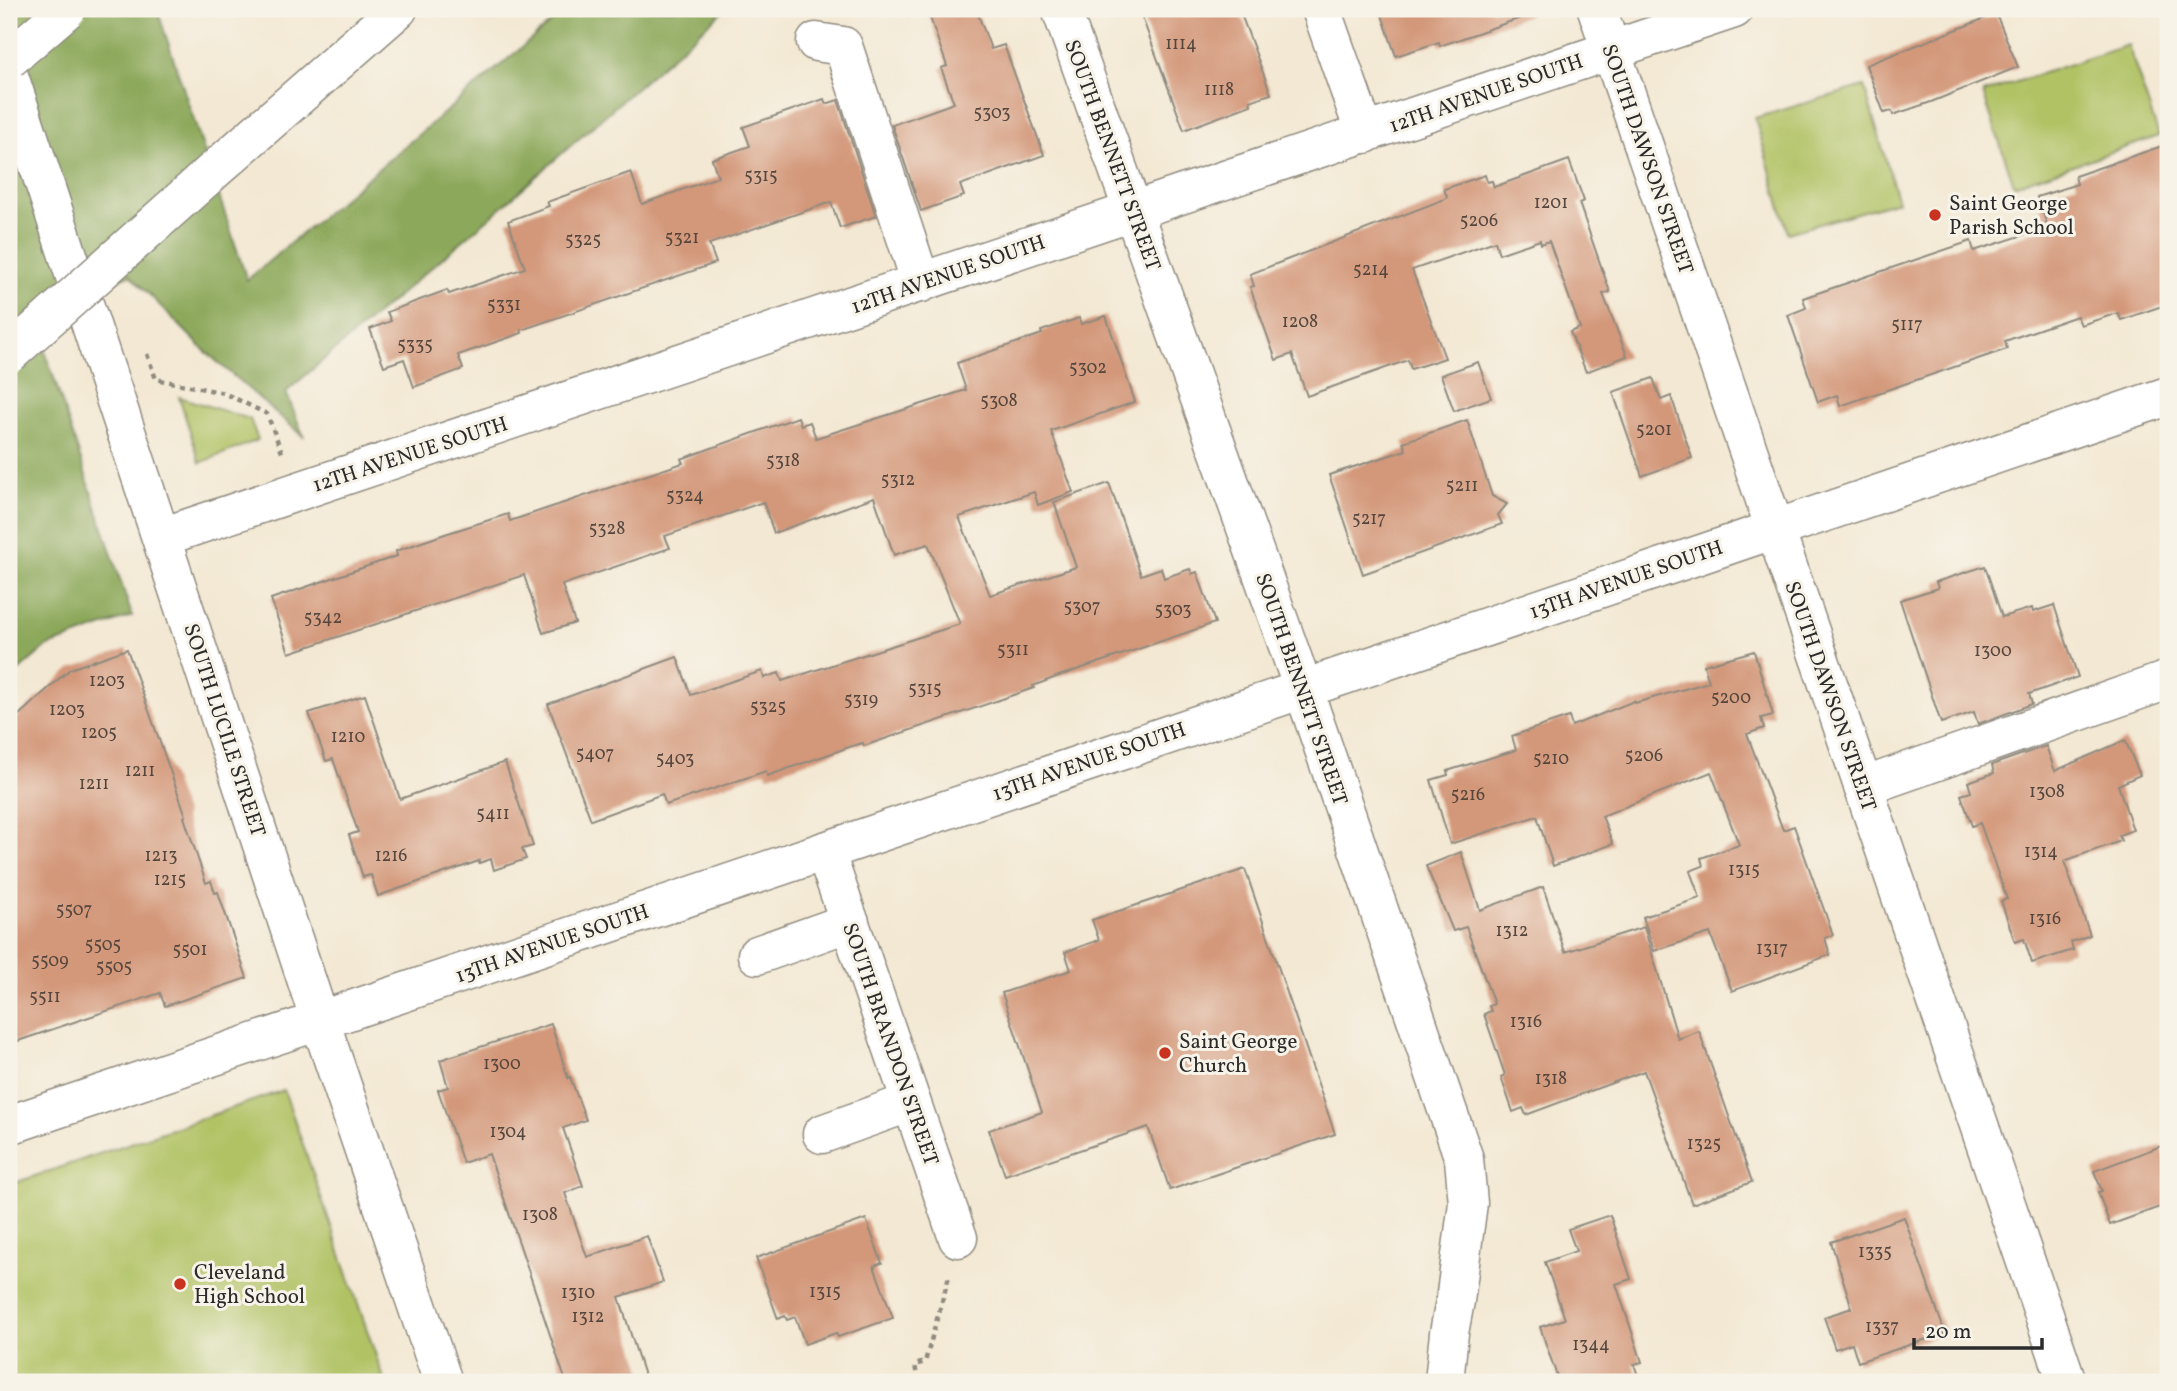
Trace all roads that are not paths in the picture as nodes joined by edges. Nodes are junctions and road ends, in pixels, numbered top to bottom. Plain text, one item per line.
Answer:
1 (67, 9) edge
2 (398, 9) edge
3 (1061, 9) edge
4 (1321, 9) edge
5 (1597, 9) edge
6 (1734, 9) edge
7 (816, 42) dead end
8 (1611, 51) junction
9 (9, 59) edge
10 (9, 76) edge
11 (1365, 134) junction
12 (1133, 212) junction
13 (922, 283) junction
14 (9, 354) edge
15 (2168, 396) edge
16 (1774, 529) junction
17 (162, 537) junction
18 (2168, 680) edge
19 (1303, 688) junction
20 (1863, 787) junction
21 (825, 851) junction
22 (850, 922) junction
23 (757, 955) dead end
24 (320, 1021) junction
25 (911, 1102) junction
26 (9, 1125) edge
27 (822, 1134) dead end
28 (958, 1238) dead end
29 (443, 1382) edge
30 (1444, 1382) edge
31 (2067, 1382) edge

1 - 9 main road, bridge
2 - 14 main road, bridge
3 - 12 main road, SOUTH BENNETT STREET
4 - 11 main road
5 - 8 main road, SOUTH DAWSON STREET
6 - 8 main road, 12TH AVENUE SOUTH
7 - 13 main road
8 - 11 main road, 12TH AVENUE SOUTH
8 - 16 main road, SOUTH DAWSON STREET
10 - 17 main road, SOUTH LUCILE STREET
11 - 12 main road, 12TH AVENUE SOUTH
12 - 13 main road, 12TH AVENUE SOUTH
12 - 19 main road, SOUTH BENNETT STREET
13 - 17 main road, 12TH AVENUE SOUTH
15 - 16 main road, 13TH AVENUE SOUTH
16 - 19 main road, 13TH AVENUE SOUTH
16 - 20 main road, SOUTH DAWSON STREET
17 - 24 main road, SOUTH LUCILE STREET
18 - 20 main road
19 - 21 main road, 13TH AVENUE SOUTH
19 - 30 main road, SOUTH BENNETT STREET
20 - 31 main road, SOUTH DAWSON STREET
21 - 22 main road, SOUTH BRANDON STREET
21 - 24 main road, 13TH AVENUE SOUTH
22 - 23 main road
22 - 25 main road, SOUTH BRANDON STREET
24 - 26 main road, 13TH AVENUE SOUTH
24 - 29 main road, SOUTH LUCILE STREET
25 - 27 main road
25 - 28 main road, SOUTH BRANDON STREET

